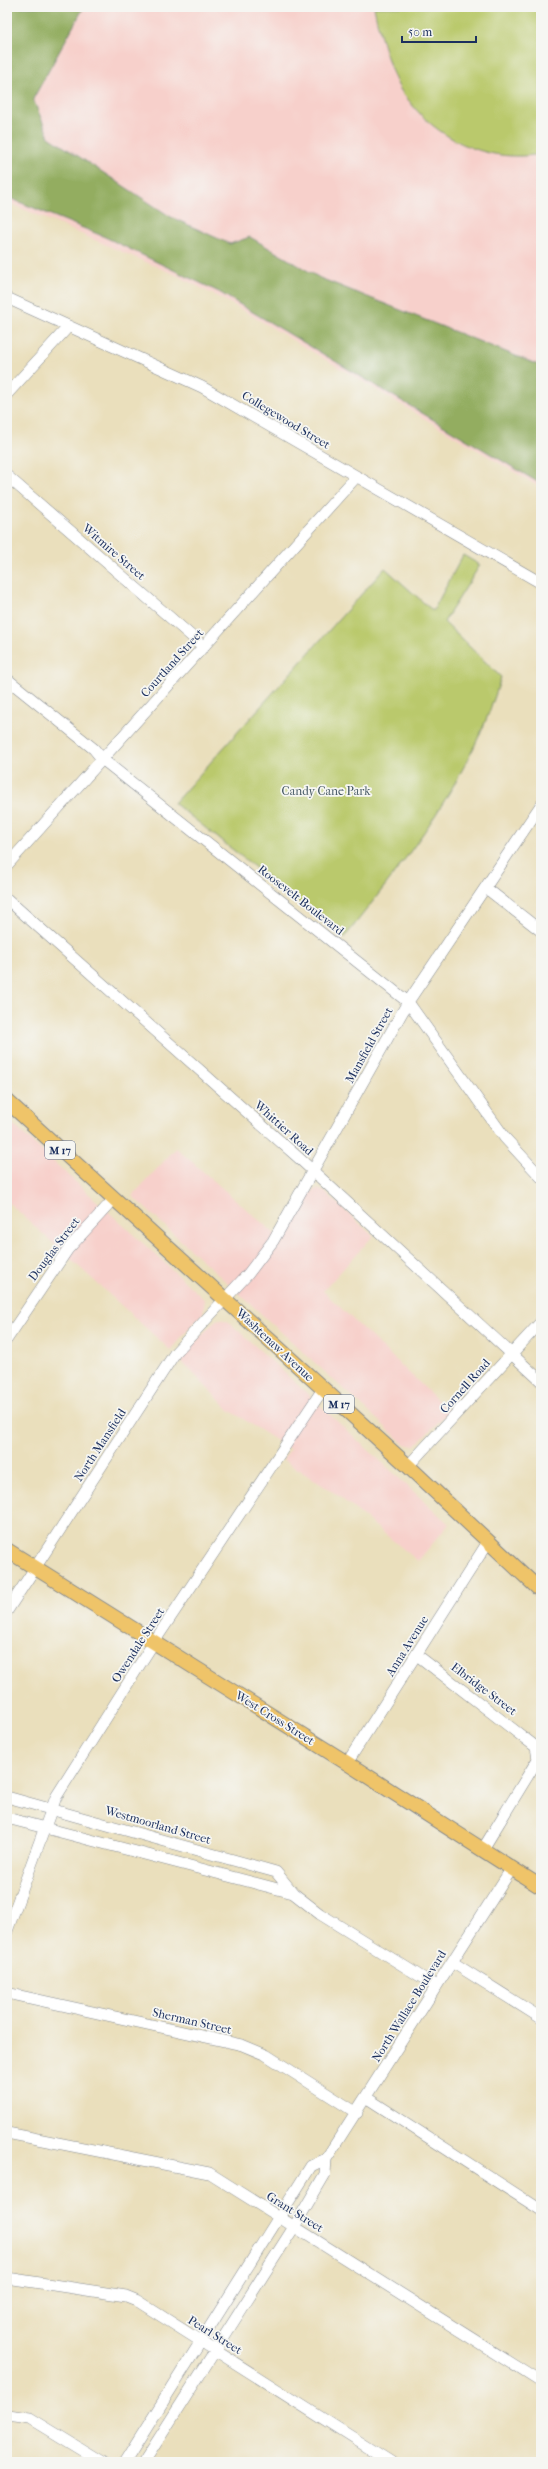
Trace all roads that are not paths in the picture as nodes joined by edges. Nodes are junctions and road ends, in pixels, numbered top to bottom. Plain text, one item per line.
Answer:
1 (7, 298) edge
2 (68, 327) junction
3 (7, 394) edge
4 (7, 476) edge
5 (356, 477) junction
6 (541, 583) edge
7 (204, 648) junction
8 (7, 679) edge
9 (102, 759) junction
10 (541, 805) edge
11 (7, 864) edge
12 (486, 888) junction
13 (7, 899) edge
14 (541, 931) edge
15 (408, 1002) junction
16 (7, 1102) edge
17 (313, 1172) junction
18 (541, 1177) edge
19 (114, 1199) junction
20 (225, 1299) junction
21 (541, 1322) edge
22 (7, 1339) edge
23 (512, 1354) junction
24 (541, 1381) edge
25 (323, 1389) junction
26 (408, 1466) junction
27 (488, 1542) junction
28 (7, 1550) edge
29 (36, 1568) junction
30 (541, 1590) edge
31 (7, 1611) edge
32 (154, 1642) junction
33 (417, 1655) junction
34 (347, 1763) junction
35 (7, 1797) edge
36 (51, 1809) junction
37 (7, 1818) edge
38 (43, 1828) junction
39 (483, 1849) junction
40 (512, 1868) junction
41 (541, 1887) edge
42 (293, 1893) junction
43 (7, 1931) edge
44 (452, 1962) junction
45 (436, 1986) junction
46 (7, 1993) edge
47 (541, 2018) edge
48 (367, 2098) junction
49 (357, 2112) junction
50 (7, 2134) edge
51 (326, 2159) junction
52 (541, 2210) edge
53 (279, 2217) junction
54 (294, 2227) junction
55 (7, 2278) edge
56 (201, 2341) junction
57 (216, 2350) junction
58 (541, 2382) edge
59 (7, 2415) edge
60 (102, 2462) edge
61 (124, 2462) edge
62 (144, 2462) edge
63 (391, 2462) edge

1 - 2 street, Collegewood Street
2 - 3 street
2 - 5 street, Collegewood Street
4 - 7 street, Witmire Street
5 - 6 street, Collegewood Street
5 - 7 street, Courtland Street
7 - 9 street, Courtland Street
8 - 9 street, Roosevelt Boulevard
9 - 11 street, Courtland Street
9 - 15 street, Roosevelt Boulevard
10 - 12 street, Mansfield Street
12 - 14 street
12 - 15 street, Mansfield Street
13 - 17 street, Whittier Road
15 - 17 street, Mansfield Street
15 - 18 street, Roosevelt Boulevard
16 - 19 main road, Washtenaw Avenue / M 17
17 - 20 street, Mansfield Street
17 - 23 street, Whittier Road
19 - 20 main road, Washtenaw Avenue / M 17
19 - 22 street, Douglas Street
20 - 25 main road, Washtenaw Avenue / M 17
20 - 29 street, North Mansfield
21 - 23 street, Cornell Road
23 - 24 street, Whittier Road
23 - 26 street, Cornell Road
25 - 26 main road, Washtenaw Avenue / M 17
25 - 32 street, Owendale Street
26 - 27 main road, Washtenaw Avenue / M 17
27 - 30 main road, Washtenaw Avenue / M 17
27 - 33 street, Anna Avenue
28 - 29 main road, West Cross Street
29 - 31 street, North Mansfield
29 - 32 main road, West Cross Street
32 - 34 main road, West Cross Street
32 - 36 street, Owendale Street
33 - 34 street, Anna Avenue
33 - 39 street, Elbridge Street
34 - 39 main road, West Cross Street
35 - 36 street, Westmoorland Street
36 - 38 street, Owendale Street
36 - 42 street, Westmoorland Street
37 - 38 street, Westmoorland Street
38 - 42 street, Westmoorland Street
38 - 43 street, Owendale Street
39 - 40 main road, West Cross Street
40 - 41 main road, West Cross Street
40 - 44 street, North Wallace Boulevard
42 - 45 street, Westmoorland Street
44 - 45 street, North Wallace Boulevard
44 - 47 street
45 - 48 street, North Wallace Boulevard
46 - 49 street, Sherman Street
48 - 49 street, North Wallace Boulevard
48 - 52 street
49 - 51 street, North Wallace Boulevard
50 - 53 street, Grant Street
51 - 53 street, North Wallace Boulevard
51 - 54 street, North Wallace Boulevard
53 - 54 street, Grant Street
53 - 56 street, North Wallace Boulevard
54 - 57 street, North Wallace Boulevard
54 - 58 street, Grant Street
55 - 56 street, Pearl Street
56 - 57 street, Pearl Street
56 - 61 street, North Wallace Boulevard
57 - 62 street, North Wallace Boulevard
57 - 63 street, Pearl Street
59 - 60 street

